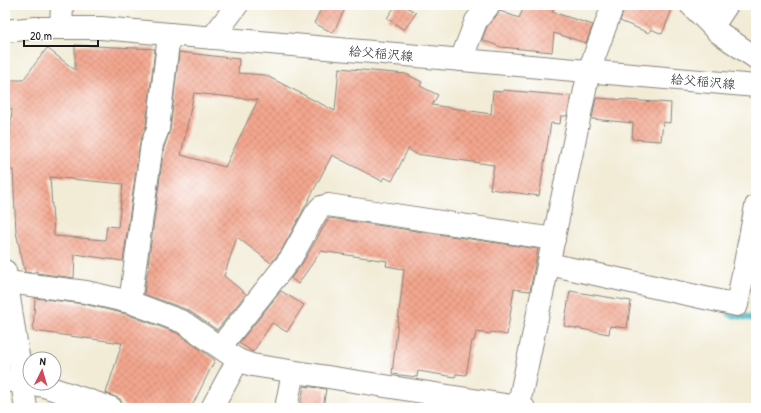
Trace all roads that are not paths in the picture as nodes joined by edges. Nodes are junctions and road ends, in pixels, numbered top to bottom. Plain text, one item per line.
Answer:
1 (62, 5) edge
2 (237, 5) edge
3 (489, 5) edge
4 (613, 5) edge
5 (691, 5) edge
6 (727, 5) edge
7 (713, 26) junction
8 (60, 28) junction
9 (5, 30) edge
10 (169, 34) junction
11 (212, 38) junction
12 (756, 58) edge
13 (461, 60) junction
14 (590, 71) junction
15 (756, 86) edge
16 (756, 206) edge
17 (554, 239) junction
18 (549, 264) junction
19 (6, 277) edge
20 (130, 302) junction
21 (220, 347) junction
22 (238, 360) junction
23 (293, 372) junction
24 (13, 381) edge
25 (26, 408) edge
26 (111, 408) edge
27 (212, 408) edge
28 (286, 408) edge
29 (520, 408) edge

1 - 8 street
2 - 11 street
3 - 13 street
4 - 14 street
5 - 7 street
6 - 7 street
7 - 12 street
8 - 9 street, 給父稲沢線
8 - 10 street, 給父稲沢線
10 - 11 street, 給父稲沢線
10 - 20 street
11 - 13 street, 給父稲沢線
13 - 14 street, 給父稲沢線
14 - 15 street, 給父稲沢線
14 - 17 street
16 - 18 street
17 - 18 street
17 - 21 street
18 - 29 street
19 - 20 street
19 - 24 street
20 - 21 street
21 - 22 street
22 - 23 street
22 - 27 street
23 - 28 street
23 - 29 street
24 - 25 street
24 - 26 street

